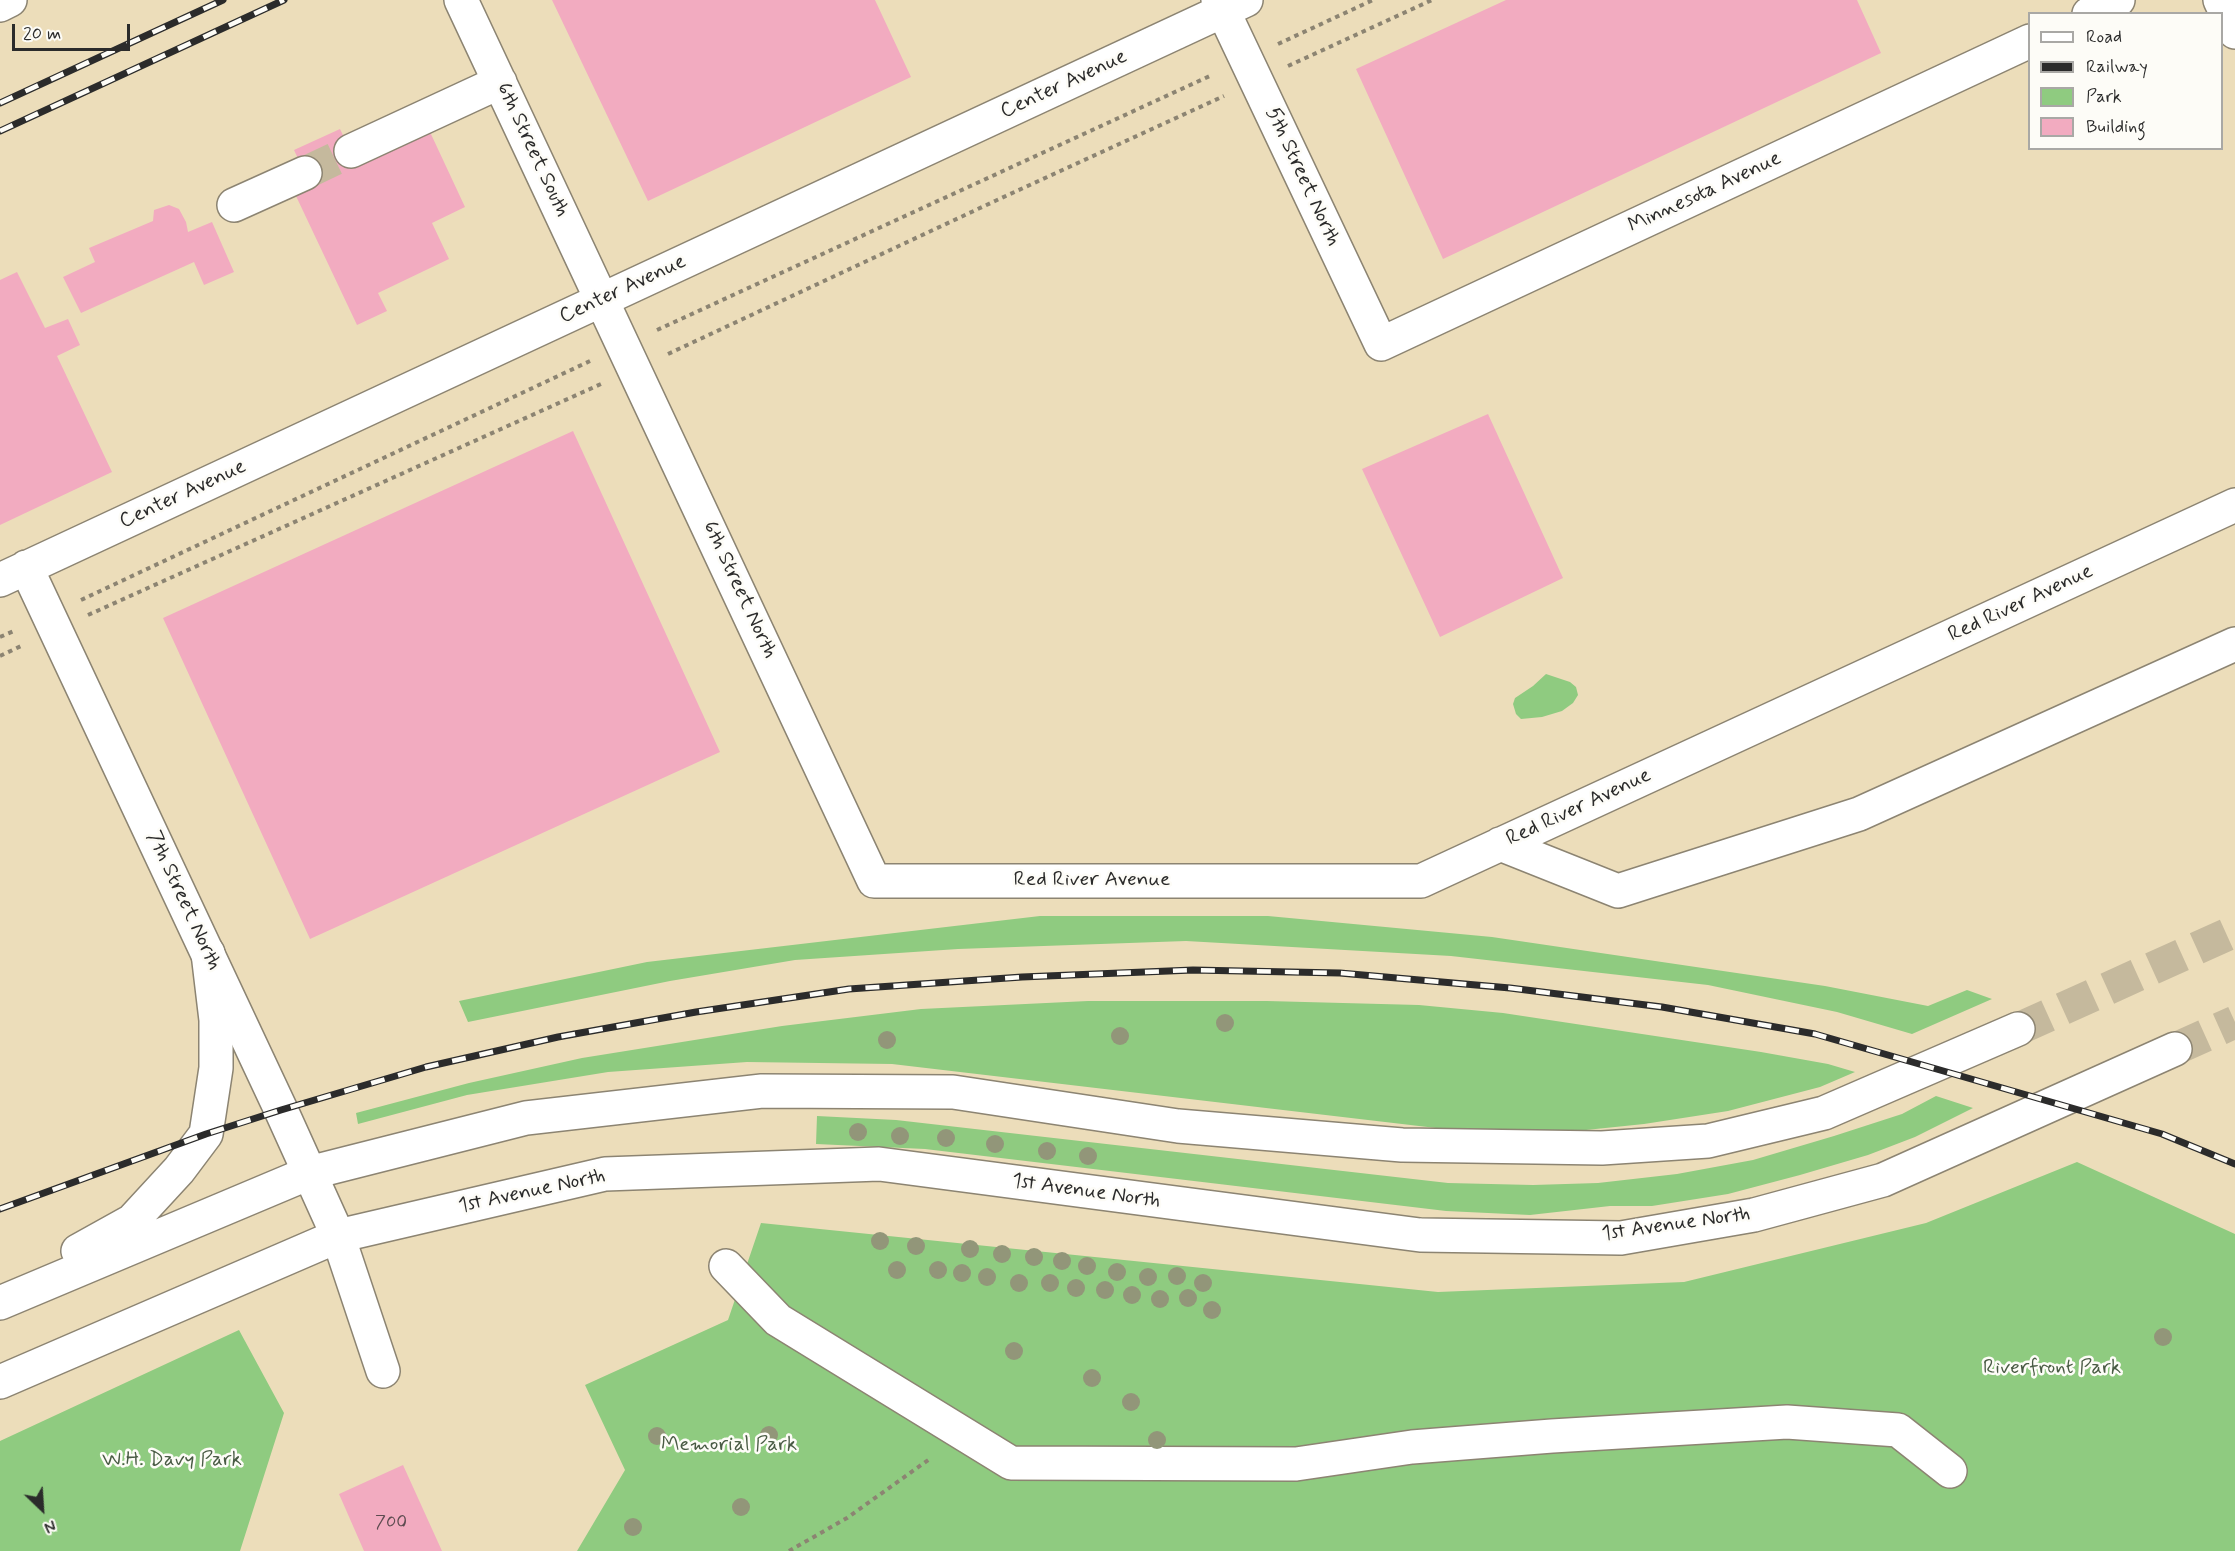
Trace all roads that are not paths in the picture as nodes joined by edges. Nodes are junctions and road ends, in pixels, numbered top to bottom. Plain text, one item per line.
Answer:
1 (10, 0) edge
2 (461, 0) edge
3 (2118, 0) edge
4 (2220, 0) edge
5 (1229, 4) edge
6 (0, 5) edge
7 (2093, 12) edge
8 (2235, 32) edge
9 (2028, 42) edge
10 (500, 82) junction
11 (351, 151) tunnel mouth
12 (305, 172) tunnel mouth
13 (234, 205) dead end
14 (601, 300) junction
15 (1381, 344) joint
16 (2235, 506) edge
17 (13, 574) edge
18 (2235, 644) edge
19 (1500, 844) junction
20 (874, 881) joint
21 (208, 953) junction
22 (2018, 1029) tunnel mouth
23 (2175, 1049) tunnel mouth
24 (309, 1173) junction
25 (338, 1236) junction
26 (726, 1266) dead end
27 (0, 1294) edge
28 (0, 1303) edge
29 (383, 1371) dead end
30 (0, 1382) edge
31 (1950, 1471) dead end

1 - 6 street
2 - 10 street, 6th Street South
3 - 7 street
4 - 8 street
5 - 14 street, Center Avenue
5 - 15 street, 5th Street North
9 - 15 street, Minnesota Avenue
10 - 11 street
10 - 14 street, 6th Street South
12 - 13 street
14 - 17 street, Center Avenue
14 - 20 street, 6th Street North
16 - 19 street, Red River Avenue
17 - 21 street, 7th Street North
18 - 19 street
19 - 20 street, Red River Avenue
21 - 24 street, 7th Street North
21 - 27 street
22 - 24 street
23 - 25 street, 1st Avenue North
24 - 25 street, 7th Street North
24 - 28 street
25 - 29 street, 7th Street North
25 - 30 street, 1st Avenue North
26 - 31 street

